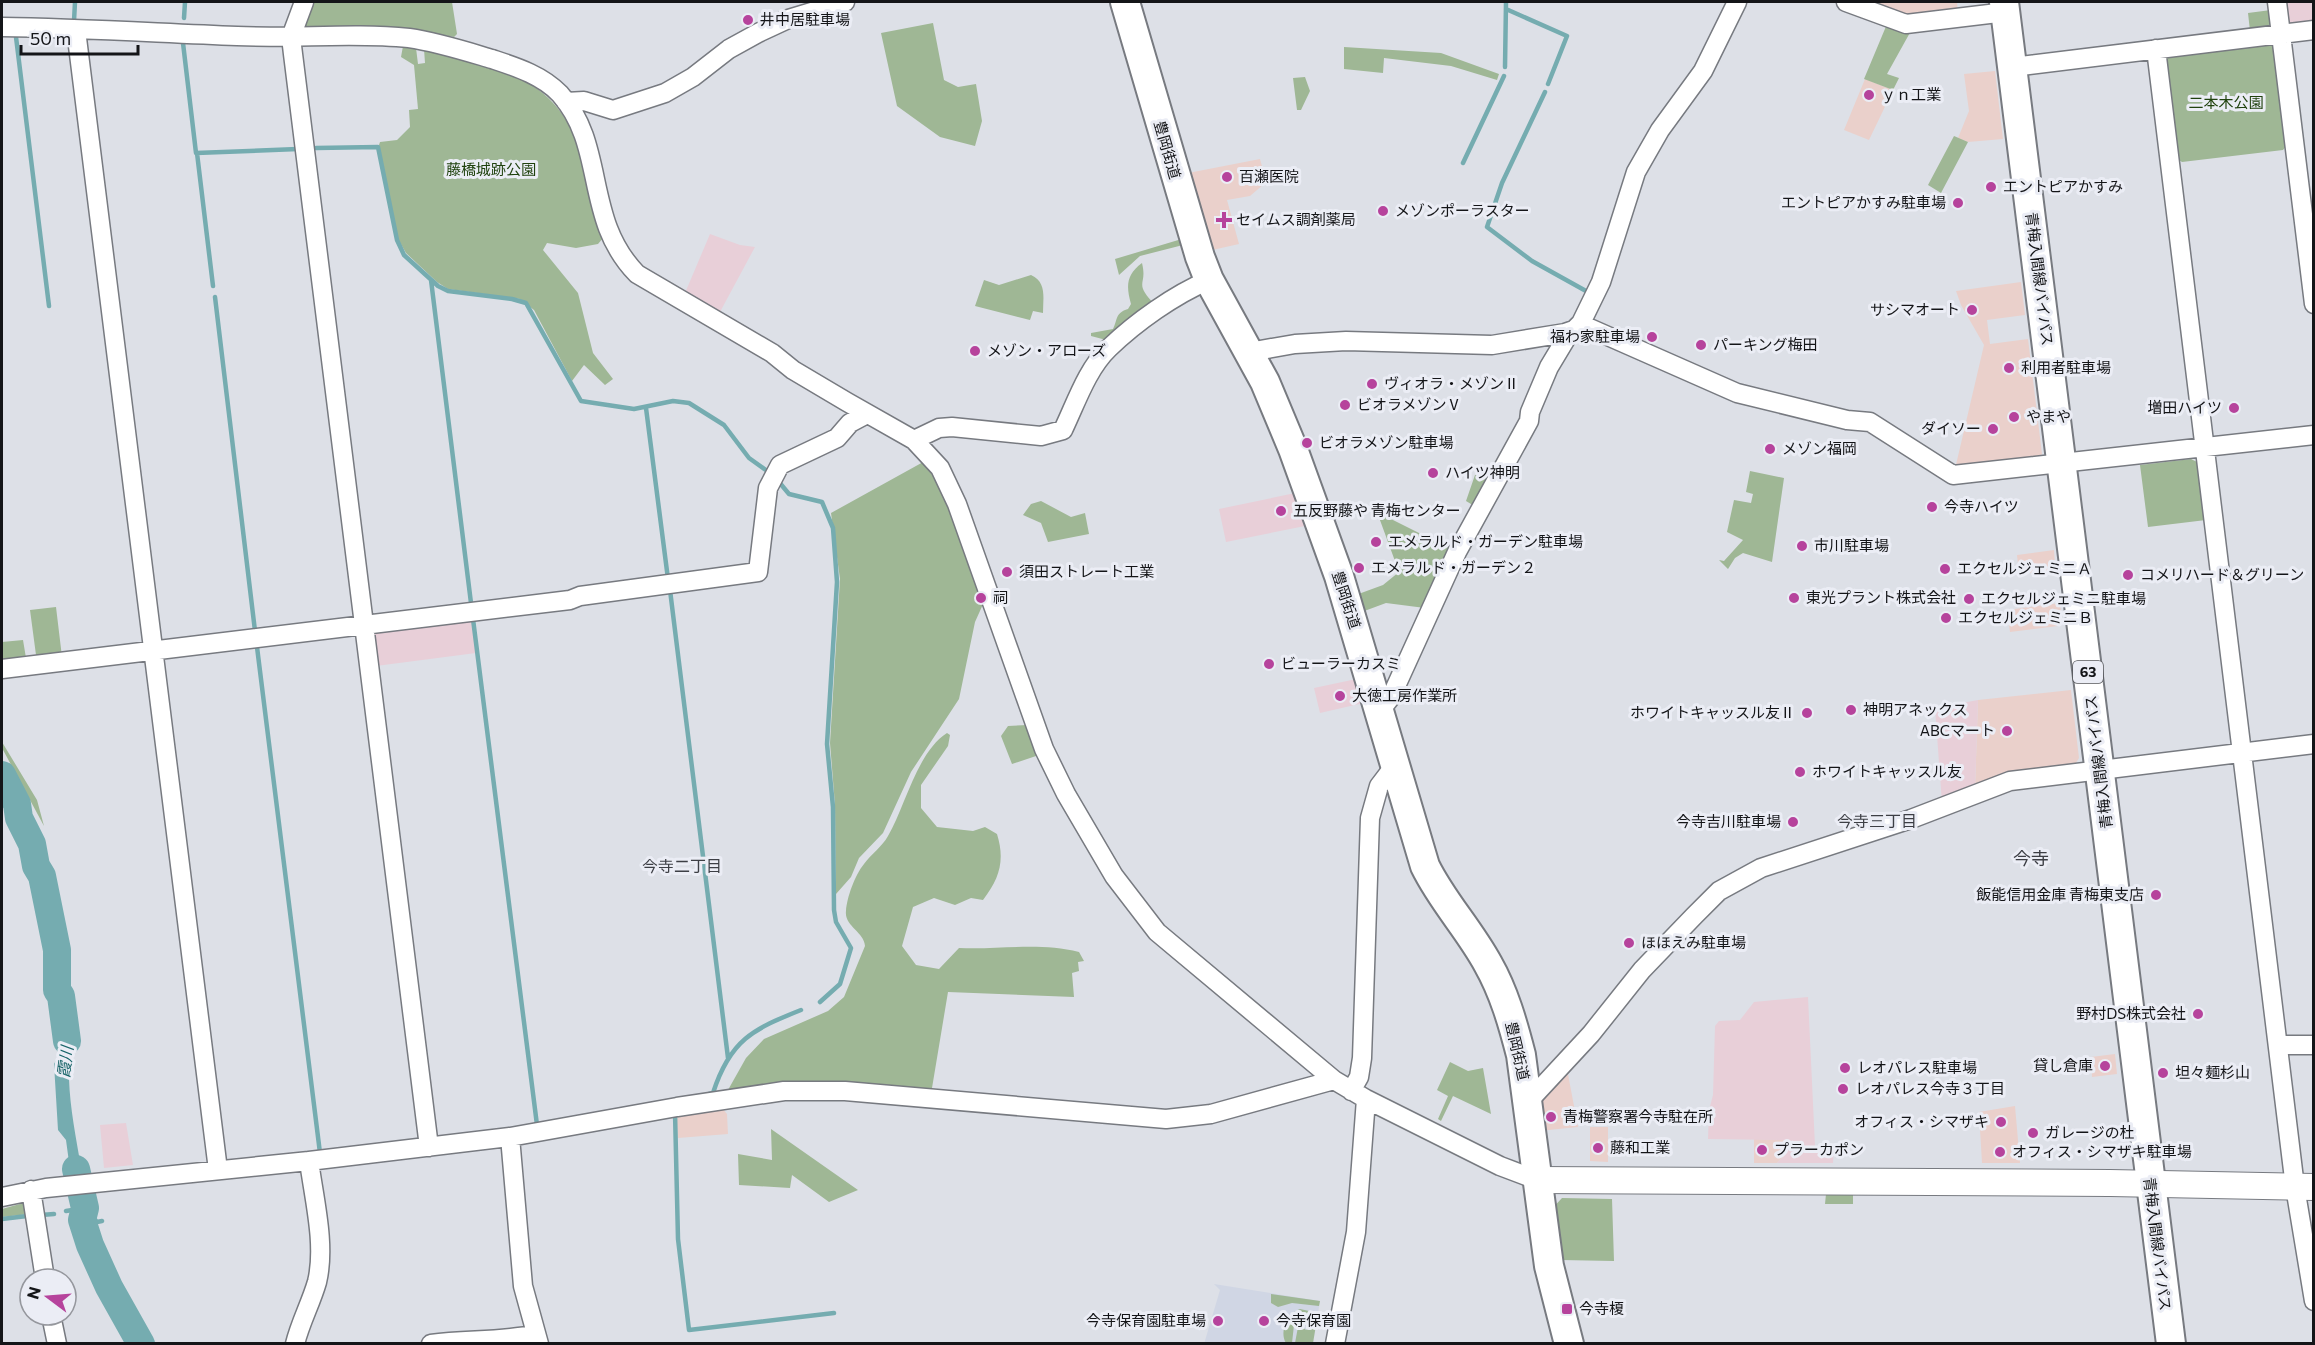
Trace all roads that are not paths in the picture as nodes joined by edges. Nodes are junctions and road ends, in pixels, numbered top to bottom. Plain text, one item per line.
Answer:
1 (304, 2) edge
2 (845, 2) edge
3 (1125, 2) edge
4 (1737, 2) edge
5 (1846, 2) edge
6 (2277, 2) edge
7 (2005, 7) edge
8 (2, 27) edge
9 (76, 30) junction
10 (2313, 30) edge
11 (2281, 34) junction
12 (291, 37) junction
13 (2156, 49) junction
14 (2013, 67) junction
15 (566, 102) junction
16 (1209, 280) junction
17 (2313, 304) edge
18 (1575, 330) junction
19 (1249, 352) junction
20 (867, 414) junction
21 (2313, 435) edge
22 (914, 440) junction
23 (2205, 448) junction
24 (2062, 464) junction
25 (364, 626) junction
26 (153, 650) junction
27 (2, 669) edge
28 (1380, 711) junction
29 (2313, 744) edge
30 (2242, 753) junction
31 (1395, 765) junction
32 (2100, 770) junction
33 (2278, 1045) junction
34 (2313, 1045) edge
35 (1334, 1080) junction
36 (1359, 1095) junction
37 (1527, 1103) junction
38 (510, 1137) junction
39 (429, 1147) junction
40 (309, 1161) junction
41 (218, 1170) junction
42 (1537, 1180) junction
43 (2149, 1184) junction
44 (2304, 1187) edge
45 (31, 1190) junction
46 (2, 1197) edge
47 (43, 1267) edge
48 (2313, 1301) edge
49 (53, 1327) edge
50 (537, 1339) edge
51 (57, 1344) edge
52 (295, 1344) edge
53 (431, 1344) edge
54 (1335, 1344) edge
55 (1569, 1344) edge
56 (2171, 1344) edge

1 - 12 street
2 - 15 street
3 - 16 main road, 豊岡街道
4 - 18 street
5 - 7 street
6 - 11 street
7 - 14 main road, 青梅入間線バイパス / 63
8 - 9 street
9 - 12 street
9 - 26 street
10 - 11 street
11 - 13 street
11 - 17 street
12 - 15 street
12 - 25 street
13 - 14 street
13 - 23 street
14 - 24 main road, 青梅入間線バイパス / 63
15 - 20 street
16 - 19 main road, 豊岡街道
16 - 22 street
18 - 19 street
18 - 24 street
18 - 28 street
19 - 28 main road, 豊岡街道
20 - 22 street
20 - 25 street
21 - 23 street
22 - 35 street
23 - 24 street
23 - 30 street
24 - 32 main road, 青梅入間線バイパス / 63
25 - 26 street
25 - 39 street
26 - 27 street
26 - 41 street
28 - 31 main road, 豊岡街道
29 - 30 street
30 - 32 street
30 - 33 street
31 - 36 street
31 - 37 main road, 豊岡街道
32 - 37 street
32 - 43 main road, 青梅入間線バイパス / 63
33 - 34 street
33 - 44 street
35 - 36 street
35 - 38 street
36 - 42 street
36 - 54 street
37 - 42 main road, 豊岡街道
38 - 39 street
38 - 50 street
39 - 40 street
40 - 41 street
40 - 52 street
41 - 45 street
42 - 43 street
42 - 55 main road, 豊岡街道
43 - 44 street
43 - 56 main road, 青梅入間線バイパス / 63
44 - 48 street
45 - 46 street
45 - 47 street
49 - 51 street
50 - 53 street

